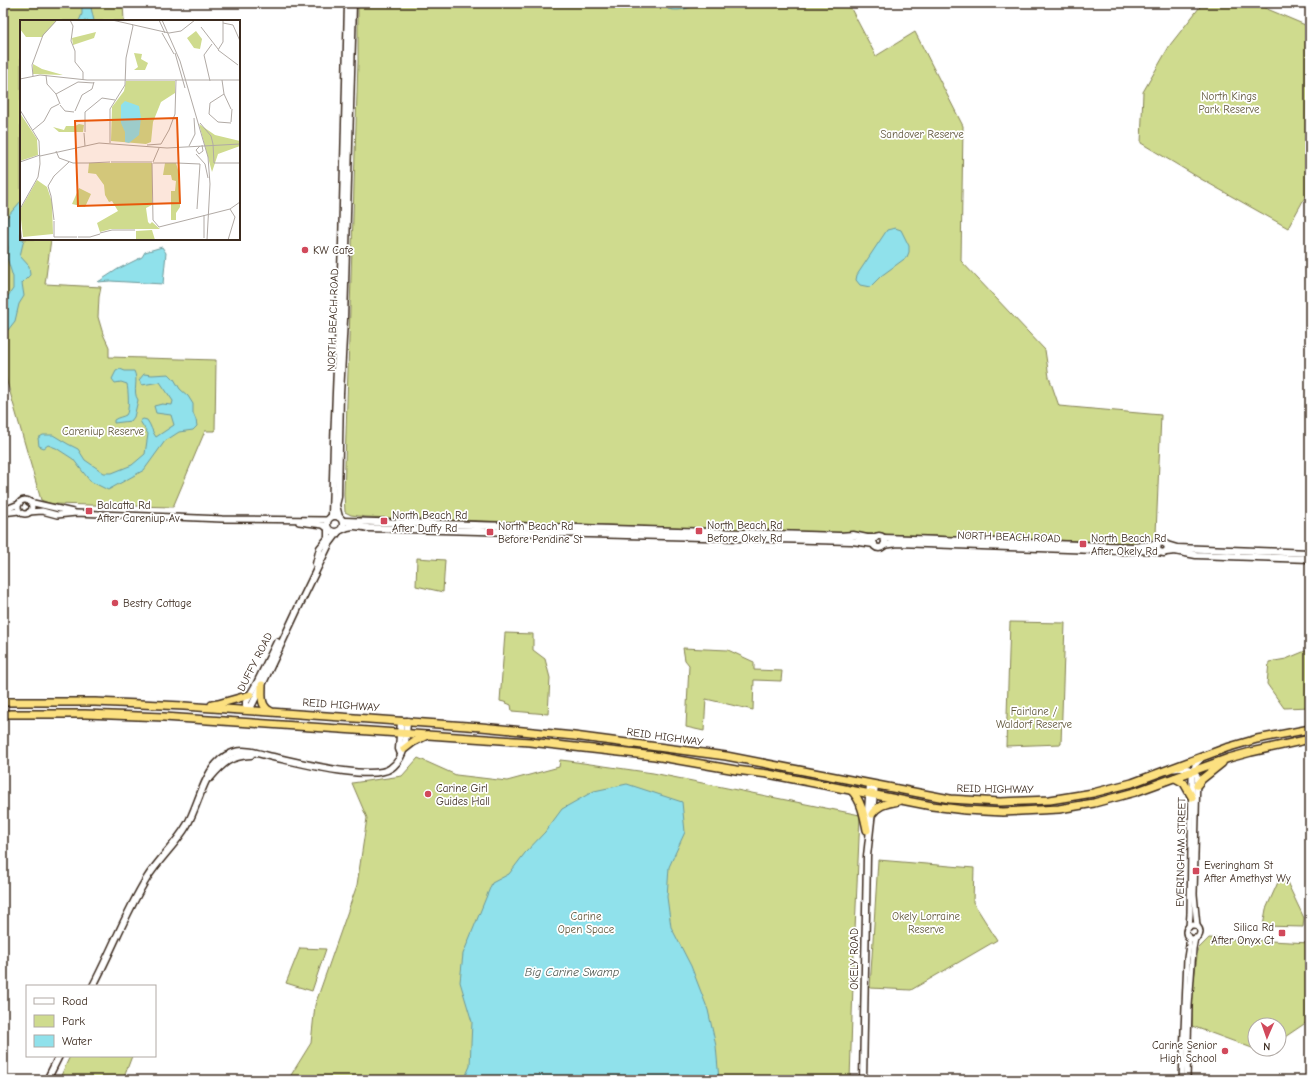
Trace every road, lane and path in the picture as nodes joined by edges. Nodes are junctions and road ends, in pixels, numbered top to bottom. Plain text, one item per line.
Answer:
1 (348, 3) edge
2 (353, 3) edge
3 (29, 502) junction
4 (19, 504) junction
5 (3, 508) edge
6 (20, 511) junction
7 (29, 512) junction
8 (3, 513) edge
9 (76, 513) junction
10 (335, 518) junction
11 (296, 521) junction
12 (328, 529) junction
13 (340, 531) junction
14 (884, 538) junction
15 (874, 541) junction
16 (884, 545) junction
17 (1168, 545) junction
18 (1158, 548) junction
19 (1166, 552) junction
20 (1310, 553) edge
21 (1310, 559) edge
22 (262, 685) junction
23 (250, 695) junction
24 (3, 702) edge
25 (184, 706) junction
26 (246, 710) junction
27 (270, 711) junction
28 (3, 714) edge
29 (227, 721) junction
30 (404, 721) junction
31 (258, 723) junction
32 (1310, 729) edge
33 (403, 733) junction
34 (429, 734) junction
35 (1310, 739) edge
36 (403, 752) junction
37 (1204, 757) junction
38 (1229, 758) junction
39 (1168, 770) junction
40 (1194, 773) junction
41 (1175, 778) junction
42 (872, 785) junction
43 (1197, 785) junction
44 (851, 791) junction
45 (872, 795) junction
46 (1192, 797) junction
47 (902, 800) junction
48 (872, 814) junction
49 (867, 830) junction
50 (868, 839) junction
51 (1197, 926) junction
52 (1189, 927) junction
53 (1189, 937) junction
54 (1195, 938) junction
55 (93, 985) edge
56 (58, 1057) edge
57 (47, 1080) edge
58 (863, 1080) edge
59 (1182, 1080) edge
60 (1187, 1080) edge

1 - 10 main road, NORTH BEACH ROAD
2 - 10 main road, NORTH BEACH ROAD
3 - 4 street
3 - 7 street
3 - 9 street
4 - 5 street
4 - 6 street
6 - 7 street
6 - 8 street
7 - 9 street
9 - 11 street
10 - 11 street
10 - 12 main road
10 - 13 main road
10 - 15 main road
11 - 12 street
12 - 13 main road
12 - 23 main road, DUFFY ROAD
13 - 15 main road
13 - 22 main road, DUFFY ROAD
14 - 15 main road
14 - 16 main road
14 - 18 main road, NORTH BEACH ROAD
15 - 16 main road
16 - 18 main road, NORTH BEACH ROAD
17 - 18 main road
17 - 19 main road
17 - 20 main road
18 - 19 main road
19 - 21 main road
22 - 26 main road, DUFFY ROAD
22 - 27 highway
23 - 25 highway
23 - 26 main road, DUFFY ROAD
24 - 25 highway, REID HIGHWAY
25 - 26 highway, REID HIGHWAY
26 - 27 highway, REID HIGHWAY
26 - 29 highway
26 - 31 highway
27 - 30 highway, REID HIGHWAY
28 - 29 highway, REID HIGHWAY
29 - 31 highway, REID HIGHWAY
30 - 33 main road
30 - 42 highway, REID HIGHWAY
31 - 33 highway, REID HIGHWAY
32 - 37 highway, REID HIGHWAY
33 - 34 highway, REID HIGHWAY
33 - 36 main road
34 - 36 highway
34 - 44 highway, REID HIGHWAY
35 - 38 highway, REID HIGHWAY
36 - 55 main road
37 - 39 highway, REID HIGHWAY
37 - 40 street
38 - 40 highway, REID HIGHWAY
38 - 43 highway
39 - 40 street
39 - 42 highway, REID HIGHWAY
40 - 41 highway, REID HIGHWAY
40 - 43 street, EVERINGHAM STREET
40 - 46 street, EVERINGHAM STREET
41 - 46 highway
41 - 47 highway, REID HIGHWAY
42 - 45 main road, OKELY ROAD
43 - 51 street, EVERINGHAM STREET
44 - 45 highway, REID HIGHWAY
44 - 49 highway
45 - 47 highway, REID HIGHWAY
45 - 48 main road, OKELY ROAD
45 - 49 main road, OKELY ROAD
46 - 52 street, EVERINGHAM STREET
47 - 48 highway
48 - 50 main road, OKELY ROAD
49 - 50 main road, OKELY ROAD
50 - 58 main road, OKELY ROAD
51 - 52 street
51 - 54 street, EVERINGHAM STREET
52 - 53 street, EVERINGHAM STREET
53 - 54 street
53 - 59 street, EVERINGHAM STREET
54 - 60 street, EVERINGHAM STREET
56 - 57 main road

